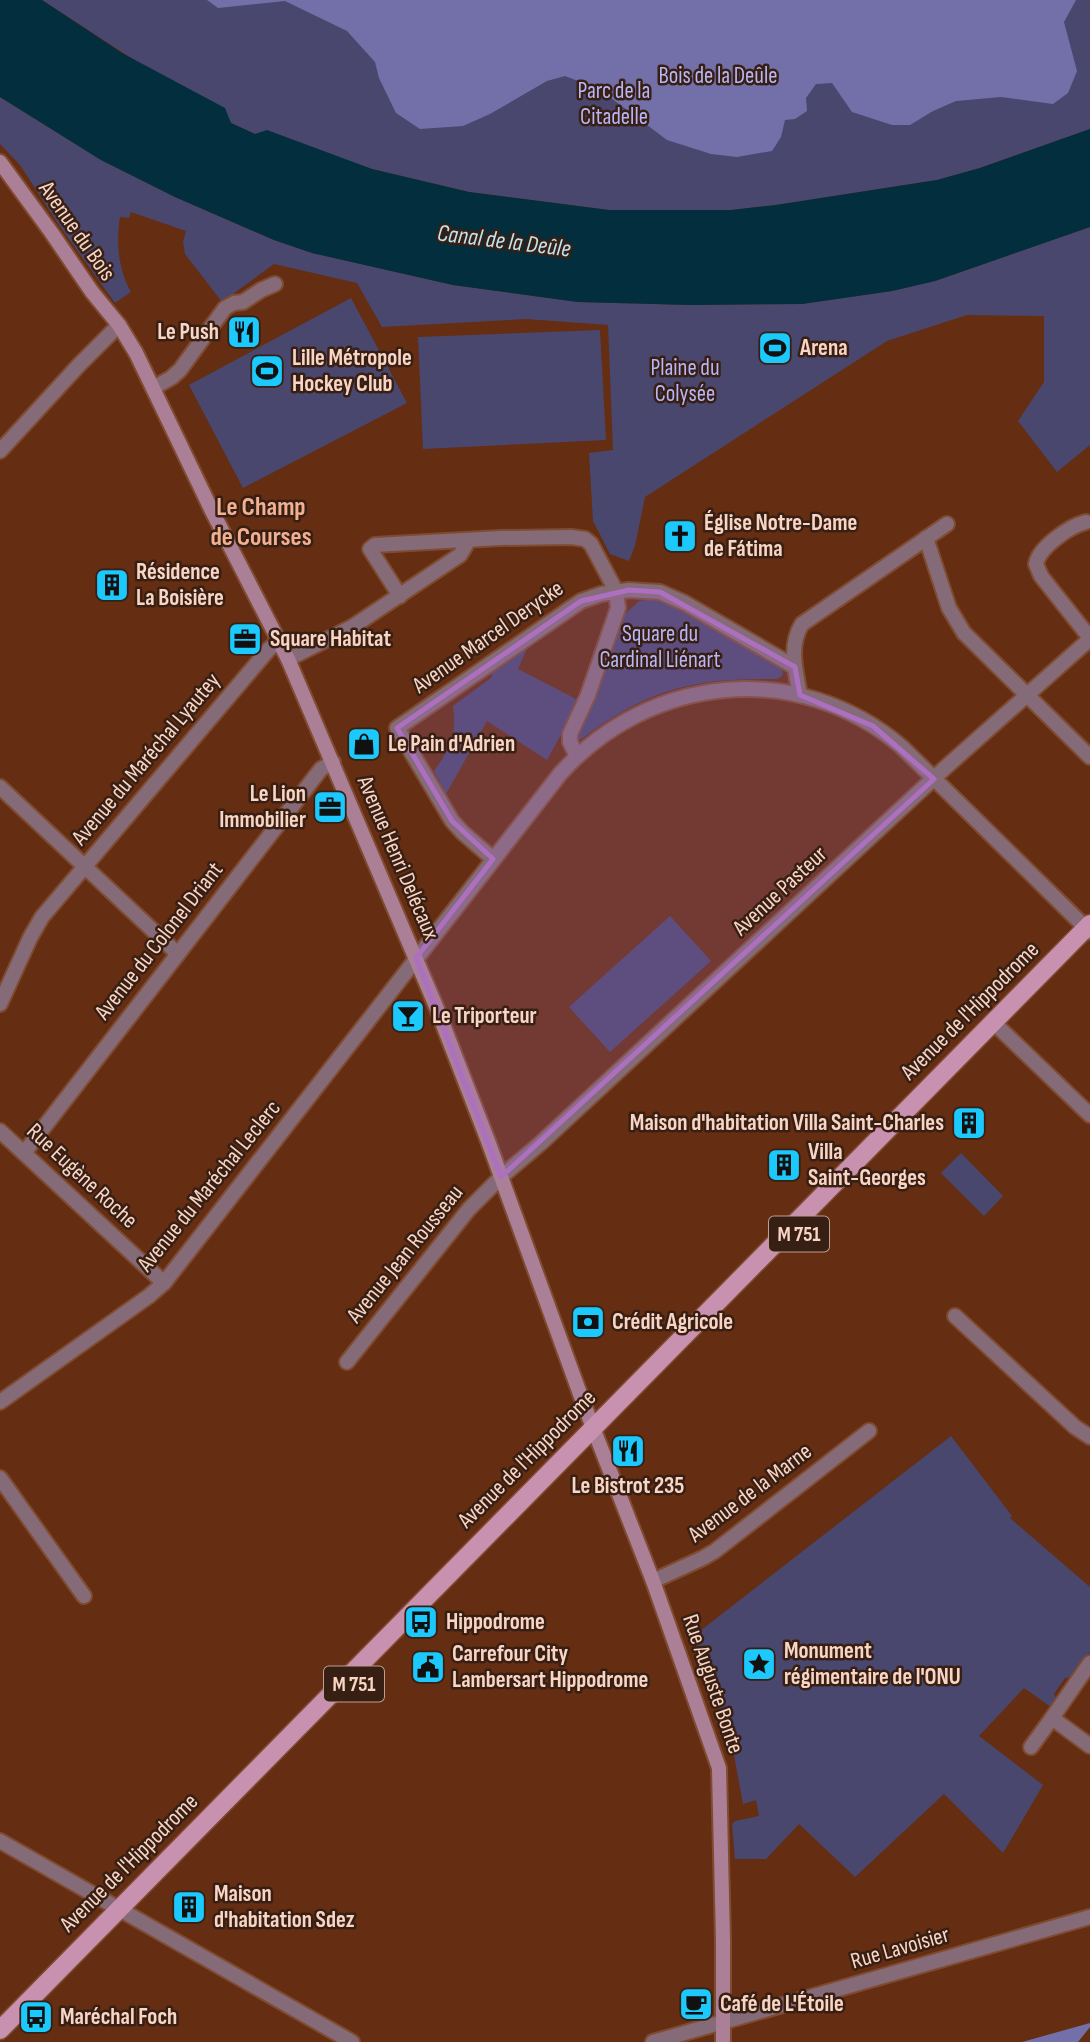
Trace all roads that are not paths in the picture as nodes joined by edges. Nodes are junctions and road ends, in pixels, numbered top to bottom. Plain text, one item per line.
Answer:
1 (0, 162) edge
2 (275, 284) dead end
3 (118, 325) junction
4 (153, 388) junction
5 (0, 451) edge
6 (1086, 522) dead end
7 (947, 524) dead end
8 (926, 538) junction
9 (467, 540) junction
10 (616, 591) junction
11 (400, 596) junction
12 (1090, 638) edge
13 (279, 641) junction
14 (288, 659) junction
15 (795, 667) junction
16 (1026, 694) junction
17 (800, 695) junction
18 (576, 756) junction
19 (1090, 757) edge
20 (333, 762) junction
21 (934, 779) junction
22 (0, 787) edge
23 (493, 859) junction
24 (85, 866) junction
25 (1089, 931) edge
26 (178, 954) junction
27 (416, 958) junction
28 (0, 1004) edge
29 (997, 1026) junction
30 (1090, 1115) edge
31 (0, 1131) edge
32 (24, 1153) junction
33 (501, 1177) junction
34 (164, 1283) junction
35 (955, 1316) dead end
36 (347, 1362) dead end
37 (0, 1402) edge
38 (869, 1431) dead end
39 (595, 1432) junction
40 (1090, 1437) edge
41 (0, 1478) edge
42 (653, 1581) junction
43 (83, 1596) dead end
44 (1090, 1663) edge
45 (1052, 1717) junction
46 (1090, 1746) edge
47 (1031, 1747) dead end
48 (0, 1841) edge
49 (123, 1911) junction
50 (1090, 1917) edge
51 (722, 2022) junction
52 (0, 2030) edge
53 (725, 2041) edge
54 (1, 2042) edge
55 (352, 2042) edge
56 (653, 2042) edge

1 - 3 street, Avenue du Bois
2 - 4 street
3 - 4 street, Avenue Henri Delécaux
3 - 5 street
4 - 13 street, Avenue Henri Delécaux
6 - 12 street
7 - 8 street
8 - 15 street
8 - 16 street
9 - 10 street
9 - 11 street
9 - 11 street
10 - 15 street, Avenue Marcel Derycke
10 - 18 street
10 - 23 street, Avenue Marcel Derycke
11 - 14 street
12 - 16 street, Avenue Pasteur
13 - 14 street, Avenue Henri Delécaux
13 - 24 street, Avenue du Maréchal Lyautey
14 - 20 street, Avenue Henri Delécaux
15 - 17 street
16 - 19 street
16 - 21 street, Avenue Pasteur
17 - 18 street, Avenue du Maréchal Leclerc
17 - 21 street, Avenue du Maréchal Leclerc
18 - 23 street, Avenue du Maréchal Leclerc
20 - 26 street, Avenue du Colonel Driant
20 - 27 street, Avenue Henri Delécaux
21 - 25 street, Avenue du Maréchal Leclerc
21 - 33 street, Avenue Pasteur
22 - 24 street
23 - 27 street, Avenue du Maréchal Leclerc
24 - 26 street
24 - 28 street, Avenue du Maréchal Lyautey
25 - 29 main road, Avenue de l'Hippodrome / M 751
26 - 32 street, Avenue du Colonel Driant
27 - 33 street, Avenue Henri Delécaux
27 - 34 street, Avenue du Maréchal Leclerc
29 - 30 street
29 - 39 main road, Avenue de l'Hippodrome / M 751
31 - 32 street, Rue Eugène Roche
32 - 34 street, Rue Eugène Roche
33 - 36 street, Avenue Jean Rousseau
33 - 39 street, Avenue Henri Delécaux
34 - 37 street, Avenue du Maréchal Leclerc
35 - 40 street
38 - 42 street, Avenue de la Marne
39 - 42 street, Rue Auguste Bonte
39 - 49 main road, Avenue de l'Hippodrome / M 751
41 - 43 street
42 - 51 street, Rue Auguste Bonte
44 - 45 street
45 - 46 street
45 - 47 street
48 - 49 street
49 - 52 main road, Avenue de l'Hippodrome / M 751
49 - 54 main road, Avenue de l'Hippodrome / M 751
49 - 55 street
50 - 51 street, Rue Lavoisier
51 - 53 street, Rue Auguste Bonte
51 - 56 street, Rue Lavoisier

